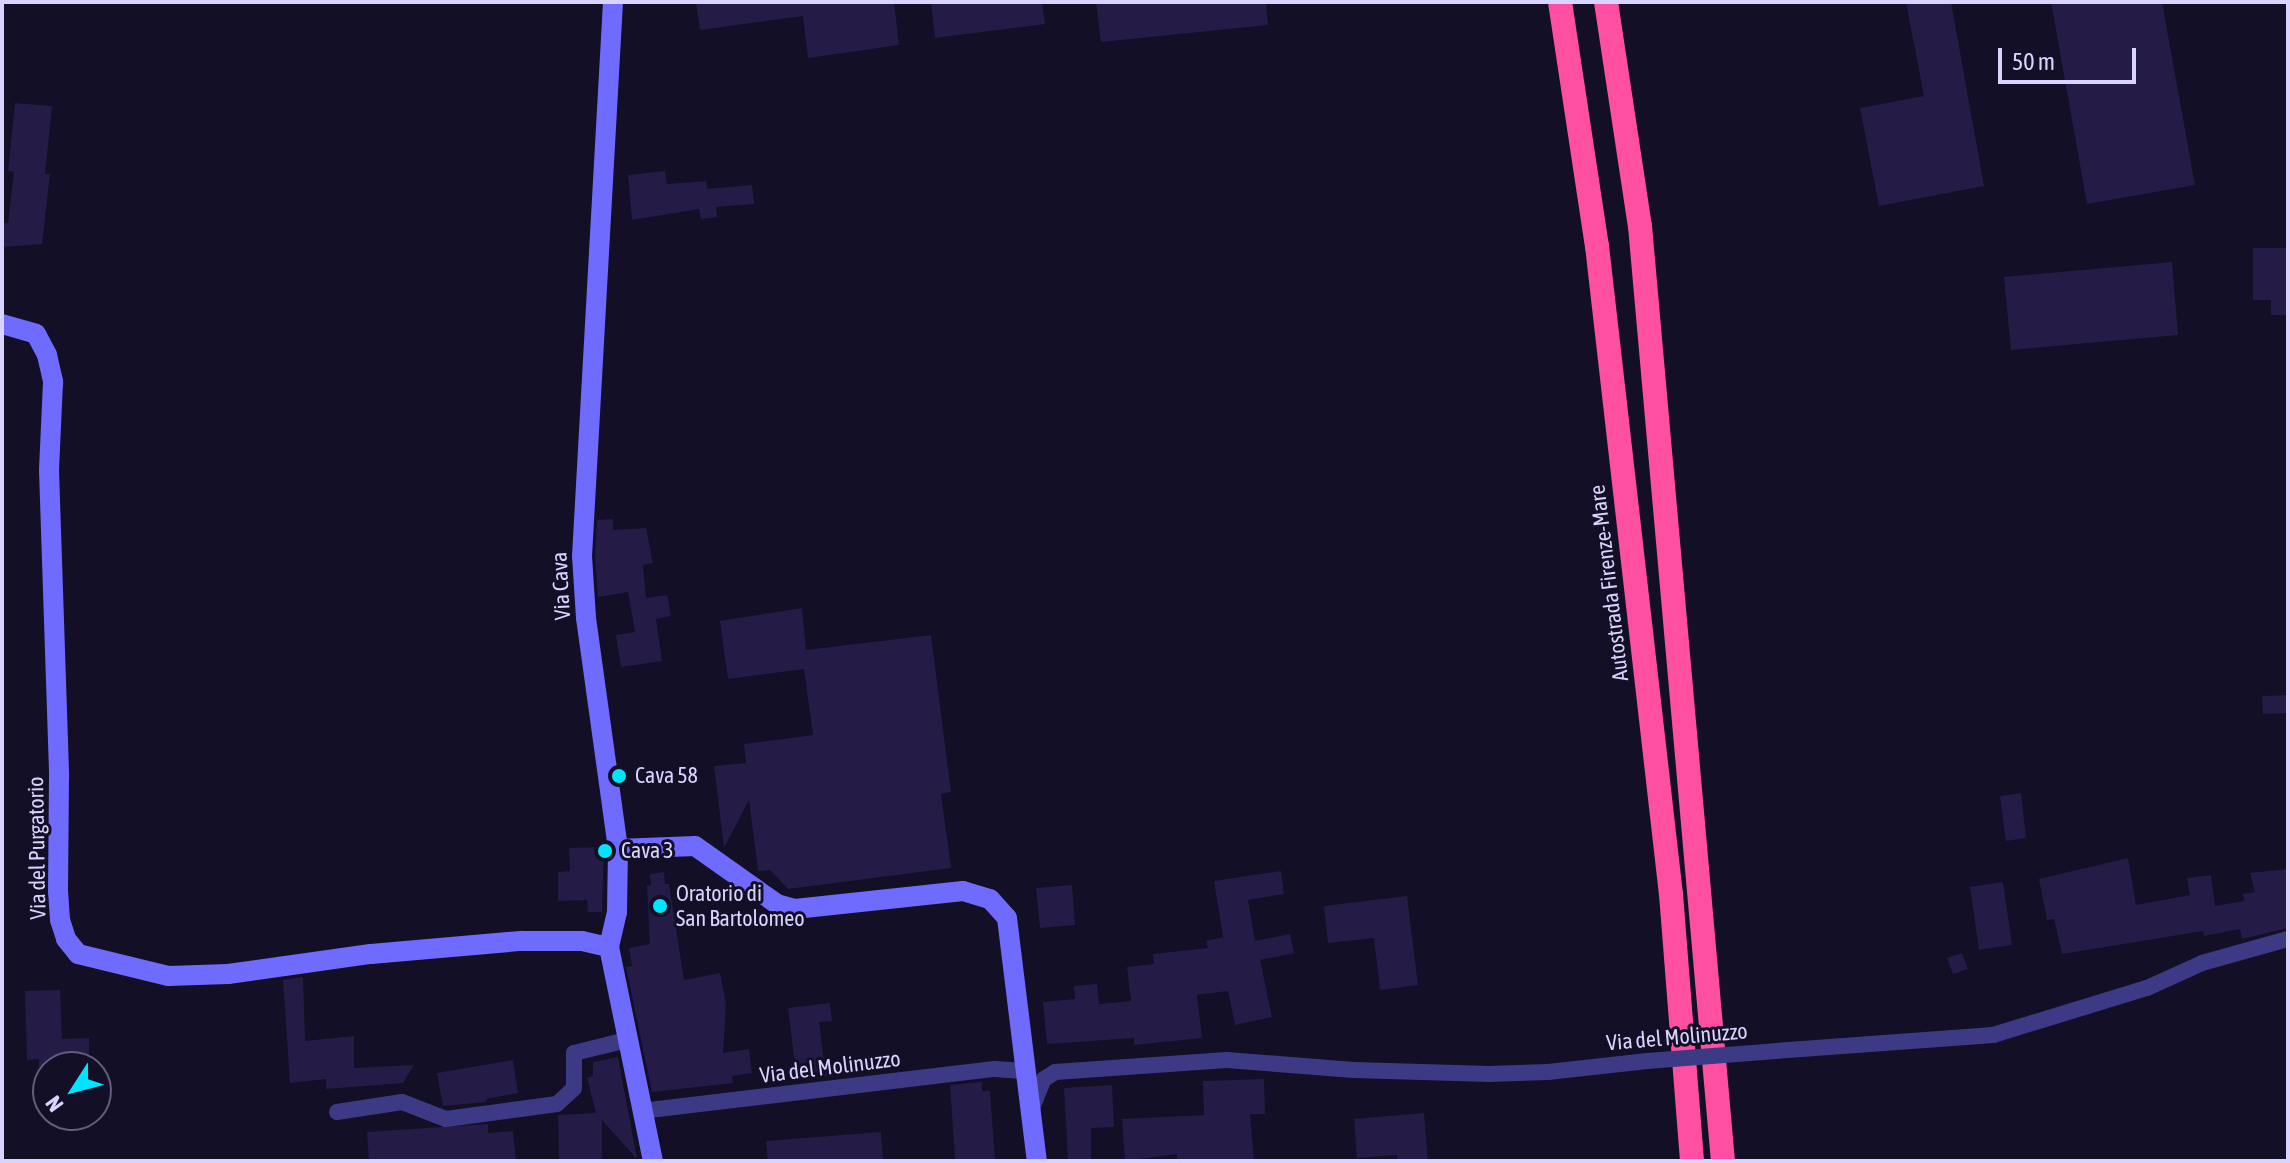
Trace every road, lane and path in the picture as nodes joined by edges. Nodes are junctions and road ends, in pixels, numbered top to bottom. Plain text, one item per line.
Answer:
1 (613, 2) edge
2 (1560, 2) edge
3 (1606, 2) edge
4 (2, 324) edge
5 (618, 849) junction
6 (2288, 939) edge
7 (609, 947) junction
8 (627, 1040) junction
9 (1024, 1071) junction
10 (641, 1111) junction
11 (1032, 1111) junction
12 (337, 1112) dead end
13 (653, 1161) edge
14 (1037, 1161) edge
15 (1692, 1161) edge
16 (1723, 1161) edge

1 - 5 street, Via Cava
2 - 15 highway, Autostrada Firenze-Mare
3 - 16 highway
4 - 7 street, Via del Purgatorio
5 - 7 street, Via Cava
5 - 9 street
6 - 11 street, Via del Molinuzzo, bridge
7 - 8 street, Via Cava
8 - 10 street, Via Cava
8 - 12 street
9 - 10 street, Via del Molinuzzo
9 - 11 street
10 - 13 street, Via Cava
11 - 14 street

